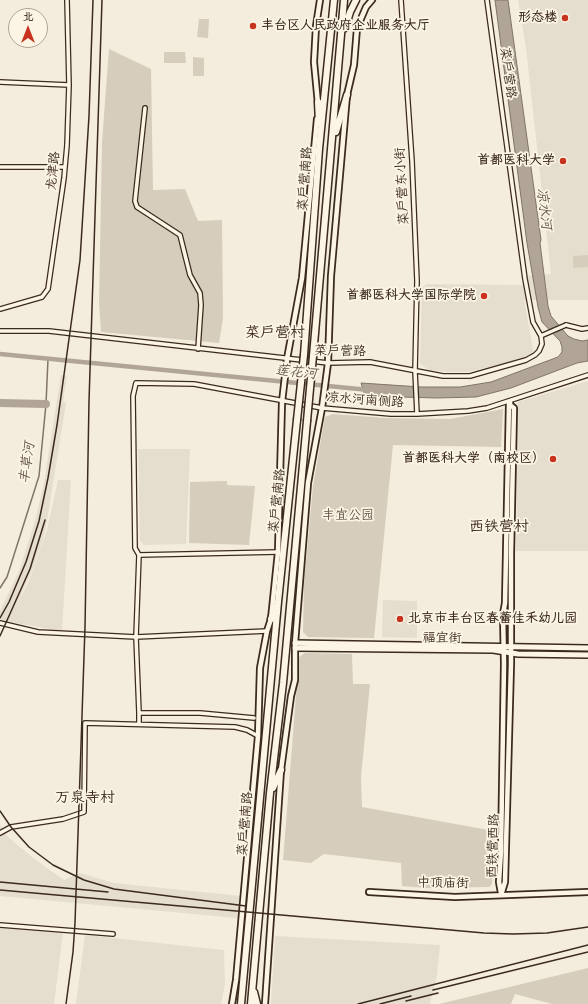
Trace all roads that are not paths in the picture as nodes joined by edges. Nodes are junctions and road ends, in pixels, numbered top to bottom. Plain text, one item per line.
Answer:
1 (67, 0) edge
2 (320, 0) edge
3 (334, 0) edge
4 (344, 0) edge
5 (356, 0) edge
6 (372, 0) edge
7 (401, 0) edge
8 (487, 0) edge
9 (340, 45) junction
10 (0, 82) edge
11 (69, 85) junction
12 (347, 95) junction
13 (318, 102) junction
14 (146, 108) dead end
15 (332, 143) junction
16 (319, 149) junction
17 (0, 167) edge
18 (65, 167) junction
19 (0, 309) edge
20 (588, 328) edge
21 (0, 331) edge
22 (542, 336) junction
23 (198, 349) junction
24 (287, 359) junction
25 (328, 364) junction
26 (415, 371) junction
27 (588, 375) edge
28 (282, 402) junction
29 (510, 403) junction
30 (322, 408) junction
31 (417, 414) junction
32 (278, 552) junction
33 (139, 555) junction
34 (278, 602) junction
35 (270, 619) junction
36 (0, 623) edge
37 (267, 631) junction
38 (136, 637) junction
39 (295, 645) junction
40 (588, 648) edge
41 (504, 649) junction
42 (510, 649) junction
43 (588, 655) edge
44 (138, 713) junction
45 (254, 718) dead end
46 (139, 724) junction
47 (258, 736) junction
48 (281, 770) junction
49 (270, 793) junction
50 (0, 833) edge
51 (369, 892) dead end
52 (588, 892) edge
53 (502, 895) junction
54 (0, 925) edge
55 (113, 934) dead end
56 (253, 986) junction
57 (232, 1004) edge
58 (240, 1004) edge
59 (251, 1004) edge
60 (257, 1004) edge
61 (265, 1004) edge

1 - 11 street, 龙津路
2 - 13 street, 菜户营南路
3 - 16 highway, 菜户营南路
4 - 9 highway
5 - 9 highway
6 - 12 street
7 - 26 street, 菜户营东小街
8 - 22 street, 菜户营路
9 - 15 highway, 菜户营南路
10 - 11 street
11 - 18 street, 龙津路
12 - 15 highway
12 - 25 street
13 - 16 highway
13 - 24 street, 菜户营南路
14 - 23 street
15 - 49 highway, 菜户营南路, bridge
16 - 34 highway, 菜户营南路, bridge
17 - 18 street
18 - 19 street, 龙津路
20 - 22 street, bridge
21 - 23 street, 菜户营路
22 - 26 street, 菜户营路
23 - 24 street, 菜户营路
24 - 25 street, 菜户营路
24 - 28 street, 菜户营南路
25 - 26 street, 菜户营路
25 - 30 street
26 - 31 street, 菜户营东小街
27 - 29 street, 凉水河南侧路
28 - 30 street, 凉水河南侧路
28 - 32 street, 菜户营南路
28 - 33 street, 凉水河南侧路
29 - 31 street, 凉水河南侧路
29 - 41 street, 西铁营西路
29 - 42 street, 西铁营西路
30 - 31 street, 凉水河南侧路
30 - 39 street
32 - 33 street
32 - 35 street, 菜户营南路
33 - 38 street
34 - 35 highway
34 - 58 highway, 菜户营南路
35 - 37 street, 菜户营南路
36 - 38 street
37 - 38 street
37 - 47 street, 菜户营南路
38 - 44 street
39 - 41 main road, 福宜街
39 - 48 street
40 - 42 main road, 福宜街
41 - 42 main road, 福宜街
41 - 53 street, 西铁营西路
42 - 43 main road, 福宜街
42 - 53 street, 西铁营西路
44 - 45 street
44 - 46 street
46 - 47 street
46 - 50 street
47 - 57 street, 菜户营南路
48 - 49 highway
48 - 61 street
49 - 56 highway, 菜户营南路
51 - 53 street, 中顶庙街
52 - 53 street, 中顶庙街
54 - 55 street
56 - 59 highway, 菜户营南路
56 - 60 highway

